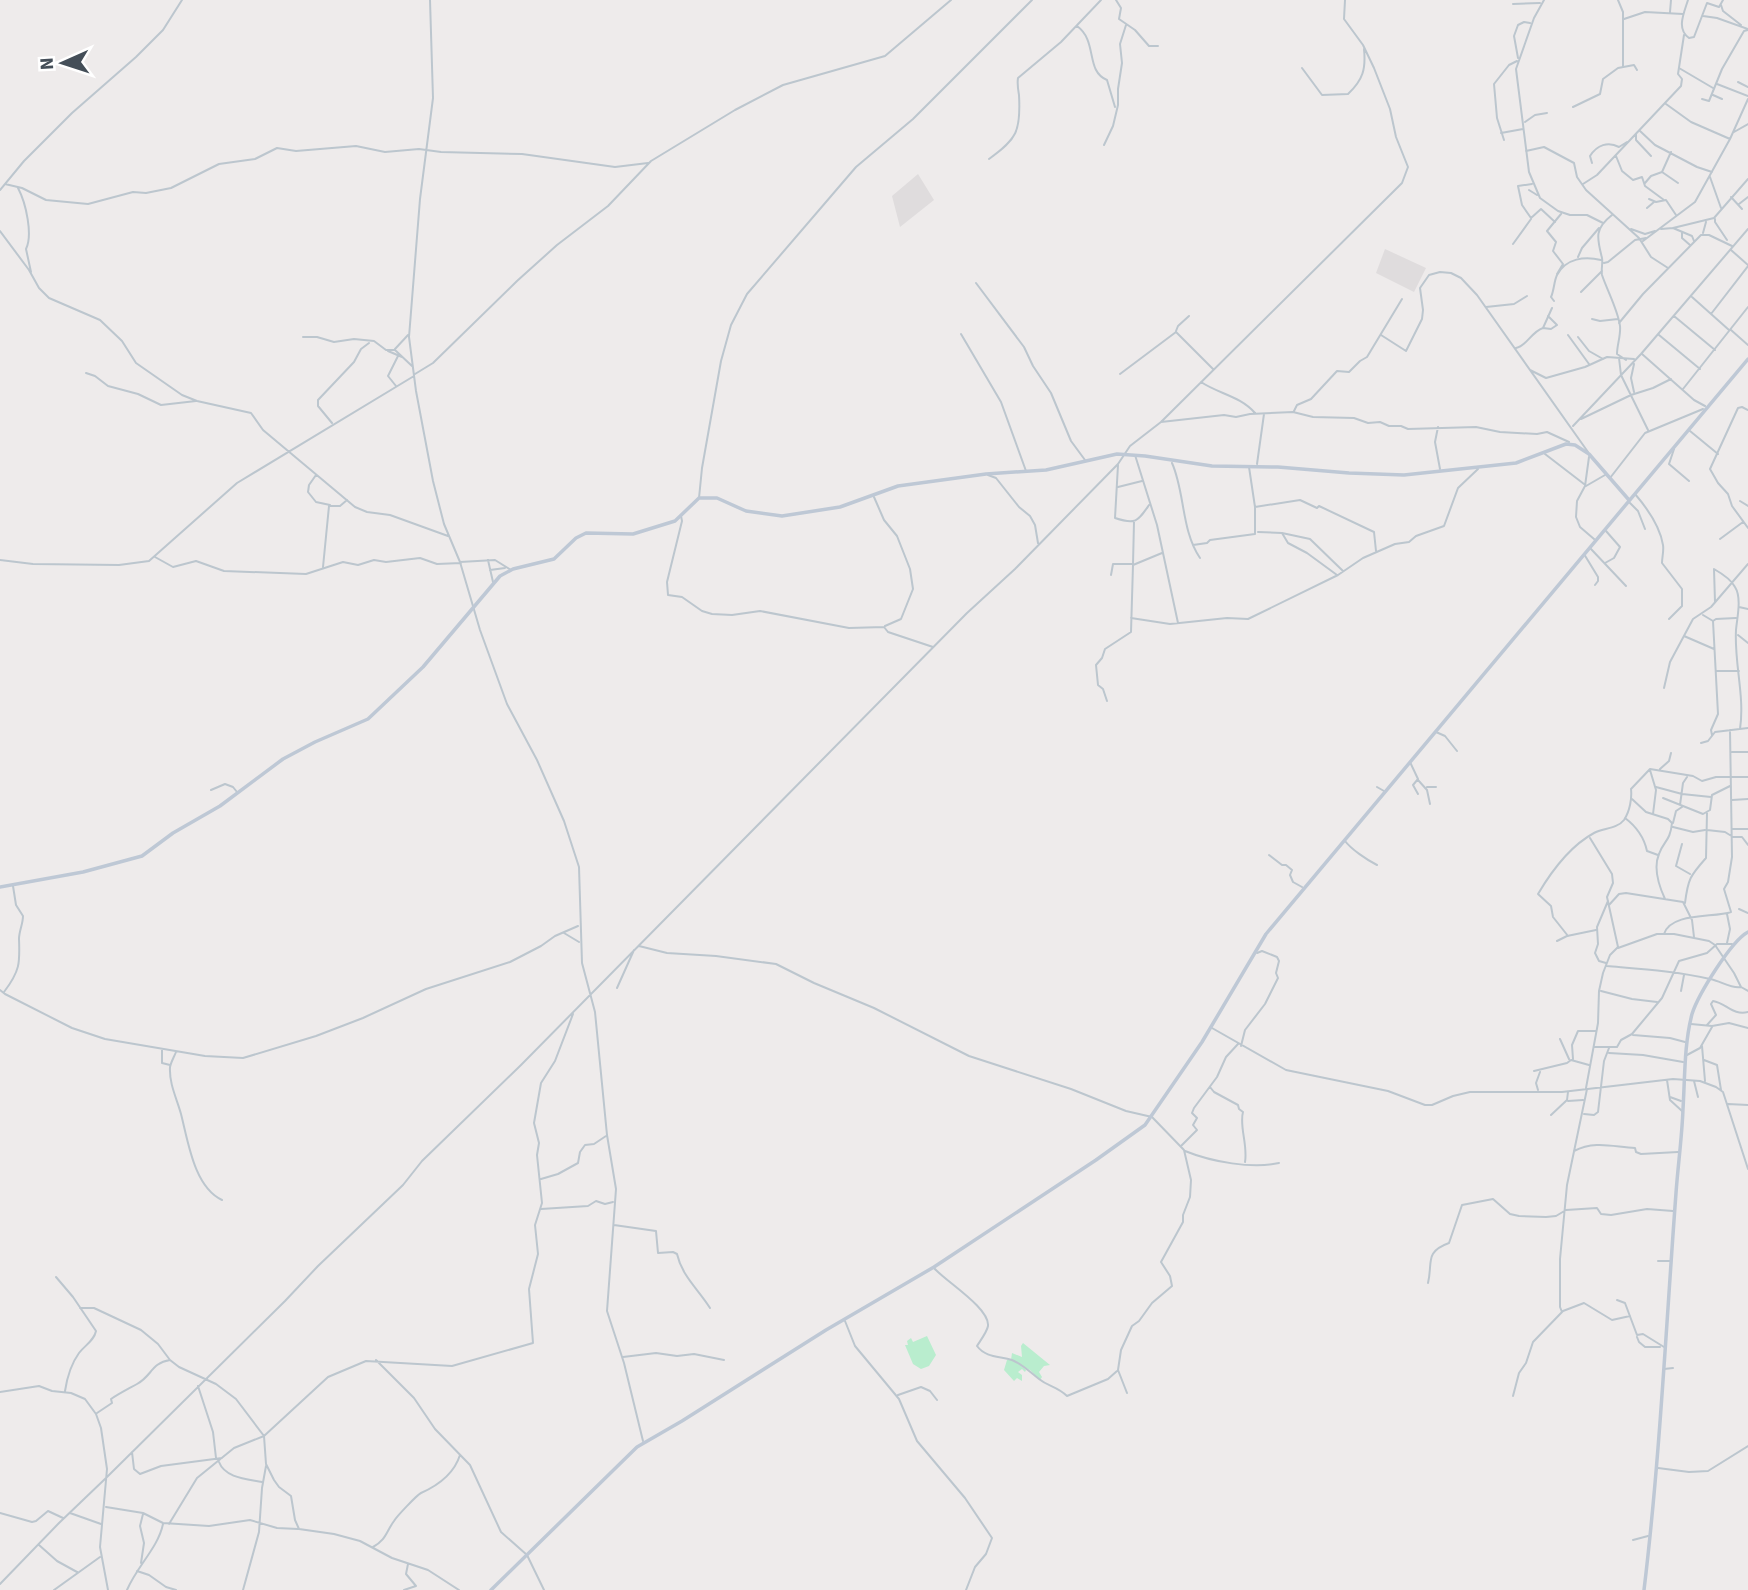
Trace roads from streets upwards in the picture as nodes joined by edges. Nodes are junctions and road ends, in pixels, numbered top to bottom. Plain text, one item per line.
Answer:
1 (182, 0) edge
2 (430, 0) edge
3 (951, 0) edge
4 (1032, 0) edge
5 (1101, 0) edge
6 (1116, 0) edge
7 (1345, 0) edge
8 (1618, 0) edge
9 (1671, 0) edge
10 (1688, 0) edge
11 (1543, 1) edge
12 (1722, 2) edge
13 (1513, 4) dead end
14 (1670, 13) junction
15 (1684, 14) junction
16 (1702, 16) junction
17 (1623, 20) junction
18 (1532, 24) junction
19 (1076, 25) junction
20 (1126, 25) junction
21 (1747, 29) edge
22 (1684, 35) junction
23 (1158, 46) dead end
24 (1364, 48) junction
25 (1518, 60) junction
26 (1623, 67) junction
27 (1302, 68) dead end
28 (1679, 68) junction
29 (1637, 70) dead end
30 (1738, 82) dead end
31 (1716, 83) junction
32 (1748, 87) edge
33 (1714, 88) junction
34 (1712, 94) junction
35 (1702, 99) dead end
36 (1722, 99) dead end
37 (1748, 99) edge
38 (1665, 103) junction
39 (1573, 107) dead end
40 (1116, 110) junction
41 (1547, 113) dead end
42 (1524, 123) junction
43 (1748, 124) edge
44 (1525, 128) junction
45 (1639, 130) junction
46 (1500, 133) junction
47 (1636, 133) junction
48 (1733, 133) junction
49 (1730, 139) junction
50 (1504, 140) dead end
51 (1630, 141) junction
52 (1104, 145) dead end
53 (426, 150) junction
54 (1525, 152) junction
55 (1671, 152) junction
56 (1616, 155) junction
57 (1651, 156) dead end
58 (989, 159) dead end
59 (649, 163) junction
60 (1592, 163) dead end
61 (1662, 172) junction
62 (1712, 172) junction
63 (1710, 177) junction
64 (1748, 179) edge
65 (1678, 183) dead end
66 (5, 184) junction
67 (1532, 184) junction
68 (1644, 184) junction
69 (1582, 185) junction
70 (18, 187) junction
71 (0, 190) edge
72 (1529, 191) dead end
73 (1538, 195) junction
74 (1731, 197) junction
75 (1748, 197) edge
76 (1648, 199) dead end
77 (1664, 200) junction
78 (1654, 201) junction
79 (1720, 201) junction
80 (1724, 204) junction
81 (1738, 204) junction
82 (1647, 208) dead end
83 (1721, 209) junction
84 (1742, 209) dead end
85 (1561, 213) junction
86 (1613, 214) junction
87 (1676, 216) junction
88 (1716, 216) junction
89 (1532, 218) junction
90 (1707, 220) junction
91 (1555, 222) junction
92 (1602, 224) junction
93 (1683, 225) junction
94 (1673, 228) junction
95 (1629, 229) junction
96 (1748, 229) edge
97 (1657, 230) junction
98 (0, 231) edge
99 (1682, 233) junction
100 (1703, 234) junction
101 (1647, 238) junction
102 (1639, 239) junction
103 (1694, 242) junction
104 (1642, 243) junction
105 (1513, 244) dead end
106 (1690, 246) junction
107 (1731, 246) junction
108 (1577, 258) junction
109 (1603, 261) junction
110 (1748, 265) edge
111 (1668, 268) junction
112 (1602, 271) junction
113 (31, 273) junction
114 (1557, 276) junction
115 (976, 283) dead end
116 (1581, 292) dead end
117 (1527, 296) dead end
118 (1691, 296) junction
119 (1402, 299) dead end
120 (1554, 301) dead end
121 (1485, 307) junction
122 (1748, 307) edge
123 (1552, 308) dead end
124 (1711, 314) junction
125 (1548, 316) junction
126 (1674, 316) junction
127 (1189, 317) dead end
128 (1592, 319) dead end
129 (1618, 321) junction
130 (1542, 328) junction
131 (1731, 330) junction
132 (1176, 332) junction
133 (409, 334) junction
134 (961, 334) dead end
135 (1381, 335) junction
136 (1569, 335) dead end
137 (1658, 335) junction
138 (303, 337) dead end
139 (1578, 337) dead end
140 (372, 341) junction
141 (1748, 345) edge
142 (1515, 349) junction
143 (387, 350) junction
144 (395, 350) junction
145 (1716, 351) junction
146 (1641, 354) junction
147 (398, 356) junction
148 (403, 357) junction
149 (1619, 357) junction
150 (1603, 359) junction
151 (1748, 359) edge
152 (1636, 360) junction
153 (1589, 365) junction
154 (415, 367) junction
155 (1701, 369) junction
156 (1213, 370) junction
157 (1530, 370) junction
158 (86, 373) dead end
159 (1120, 374) dead end
160 (415, 375) junction
161 (1621, 375) junction
162 (1671, 379) junction
163 (1201, 382) junction
164 (397, 387) junction
165 (1683, 389) junction
166 (1632, 394) junction
167 (197, 401) junction
168 (1708, 407) junction
169 (1748, 410) edge
170 (1294, 412) junction
171 (1264, 413) junction
172 (1256, 414) junction
173 (1577, 421) junction
174 (1161, 422) junction
175 (333, 424) junction
176 (1438, 427) junction
177 (1572, 427) junction
178 (1689, 430) junction
179 (1648, 431) junction
180 (1572, 445) junction
181 (1674, 448) junction
182 (290, 450) junction
183 (1126, 454) junction
184 (1135, 454) junction
185 (1541, 454) junction
186 (1718, 454) junction
187 (1591, 457) junction
188 (1170, 460) junction
189 (1086, 461) junction
190 (1118, 464) junction
191 (1249, 466) junction
192 (1257, 466) junction
193 (1483, 466) junction
194 (1440, 470) junction
195 (1026, 472) junction
196 (317, 474) junction
197 (987, 474) junction
198 (1608, 477) junction
199 (1142, 481) junction
200 (1689, 481) dead end
201 (1585, 485) junction
202 (1116, 487) junction
203 (1635, 494) junction
204 (871, 495) junction
205 (699, 498) junction
206 (1630, 499) junction
207 (347, 500) junction
208 (1741, 501) dead end
209 (1150, 504) junction
210 (331, 505) junction
211 (1748, 506) edge
212 (1255, 507) junction
213 (681, 516) junction
214 (1134, 521) junction
215 (1743, 522) junction
216 (1748, 528) edge
217 (1604, 529) junction
218 (1645, 529) dead end
219 (1256, 532) junction
220 (1283, 533) junction
221 (449, 536) junction
222 (1720, 538) dead end
223 (1595, 540) junction
224 (1038, 543) junction
225 (1193, 545) junction
226 (1589, 547) junction
227 (1376, 552) junction
228 (1163, 553) junction
229 (1584, 553) junction
230 (154, 557) junction
231 (1200, 558) dead end
232 (0, 559) edge
233 (488, 560) junction
234 (461, 563) junction
235 (1133, 564) junction
236 (1604, 564) junction
237 (1748, 564) edge
238 (323, 568) junction
239 (509, 568) junction
240 (489, 570) junction
241 (1344, 572) junction
242 (1111, 575) dead end
243 (1338, 575) junction
244 (493, 582) junction
245 (1732, 584) junction
246 (1595, 585) dead end
247 (1626, 586) dead end
248 (1715, 602) junction
249 (1738, 606) junction
250 (473, 608) junction
251 (1748, 609) edge
252 (1702, 614) junction
253 (1131, 618) junction
254 (1737, 618) junction
255 (1669, 619) dead end
256 (1713, 621) junction
257 (1178, 623) junction
258 (884, 627) junction
259 (1736, 633) junction
260 (1684, 636) junction
261 (1748, 643) edge
262 (934, 648) junction
263 (1715, 649) junction
264 (1716, 671) junction
265 (1739, 671) junction
266 (1664, 688) dead end
267 (1107, 701) dead end
268 (1740, 701) junction
269 (1746, 701) dead end
270 (1748, 728) edge
271 (1740, 729) junction
272 (1730, 730) junction
273 (1436, 731) junction
274 (1712, 735) junction
275 (1702, 743) dead end
276 (1457, 751) dead end
277 (1731, 752) junction
278 (1748, 752) edge
279 (1671, 753) dead end
280 (1410, 762) junction
281 (1650, 769) junction
282 (1659, 770) junction
283 (1688, 776) junction
284 (1748, 777) edge
285 (1732, 778) junction
286 (1418, 779) junction
287 (1731, 785) junction
288 (1377, 787) dead end
289 (1426, 787) junction
290 (1436, 787) dead end
291 (1656, 787) junction
292 (211, 790) dead end
293 (1385, 792) junction
294 (237, 793) junction
295 (1418, 794) dead end
296 (1682, 794) junction
297 (1712, 797) junction
298 (1632, 799) junction
299 (1663, 799) dead end
300 (1748, 799) edge
301 (1731, 800) junction
302 (1430, 804) dead end
303 (1681, 806) junction
304 (1707, 813) junction
305 (1653, 816) junction
306 (1625, 818) junction
307 (1672, 826) junction
308 (1731, 829) junction
309 (1748, 829) edge
310 (1707, 830) junction
311 (1731, 835) junction
312 (1589, 836) junction
313 (1345, 840) junction
314 (1682, 844) dead end
315 (1748, 845) edge
316 (1340, 846) junction
317 (1340, 852) dead end
318 (1269, 855) dead end
319 (1658, 856) junction
320 (1377, 865) dead end
321 (1691, 874) junction
322 (13, 885) junction
323 (0, 887) edge
324 (1303, 888) junction
325 (1665, 899) junction
326 (1608, 901) junction
327 (1685, 904) junction
328 (1608, 906) junction
329 (1739, 909) dead end
330 (1726, 913) junction
331 (1748, 913) edge
332 (1690, 916) junction
333 (580, 925) junction
334 (1597, 929) junction
335 (564, 933) junction
336 (1664, 934) junction
337 (1747, 934) edge
338 (1568, 936) junction
339 (1694, 938) junction
340 (1558, 941) dead end
341 (580, 943) junction
342 (1727, 943) junction
343 (1733, 944) junction
344 (638, 946) junction
345 (1715, 946) junction
346 (1618, 948) junction
347 (635, 949) junction
348 (1253, 956) junction
349 (1724, 959) junction
350 (1606, 964) junction
351 (1673, 973) junction
352 (1685, 974) junction
353 (1711, 979) junction
354 (617, 988) dead end
355 (1741, 988) junction
356 (0, 990) edge
357 (1599, 990) junction
358 (1681, 991) dead end
359 (1748, 991) edge
360 (4, 993) junction
361 (589, 995) junction
362 (1658, 1002) junction
363 (573, 1011) junction
364 (1748, 1012) edge
365 (1690, 1024) junction
366 (1707, 1025) junction
367 (1712, 1026) junction
368 (1211, 1028) junction
369 (1748, 1028) edge
370 (1596, 1031) junction
371 (1632, 1034) junction
372 (1560, 1039) dead end
373 (1686, 1042) junction
374 (1240, 1045) junction
375 (1702, 1046) junction
376 (1594, 1047) junction
377 (1609, 1047) junction
378 (162, 1049) junction
379 (177, 1050) junction
380 (1608, 1053) junction
381 (1685, 1056) junction
382 (1572, 1060) junction
383 (1704, 1060) junction
384 (1684, 1062) junction
385 (171, 1065) junction
386 (1590, 1065) junction
387 (1540, 1070) junction
388 (1534, 1071) dead end
389 (1667, 1079) junction
390 (1684, 1079) junction
391 (1693, 1080) junction
392 (1704, 1083) junction
393 (1602, 1086) junction
394 (1210, 1087) junction
395 (1586, 1089) junction
396 (1538, 1091) junction
397 (1568, 1091) junction
398 (1721, 1091) junction
399 (1669, 1096) junction
400 (1698, 1097) dead end
401 (1585, 1099) junction
402 (1567, 1100) junction
403 (1683, 1103) junction
404 (1727, 1104) junction
405 (1748, 1105) edge
406 (1683, 1111) junction
407 (1583, 1114) junction
408 (1550, 1115) dead end
409 (1152, 1117) junction
410 (607, 1135) junction
411 (1181, 1147) junction
412 (1184, 1150) junction
413 (1573, 1151) junction
414 (1678, 1152) junction
415 (1245, 1163) junction
416 (1279, 1163) dead end
417 (1748, 1169) edge
418 (540, 1179) junction
419 (222, 1200) dead end
420 (615, 1201) junction
421 (542, 1203) junction
422 (548, 1208) junction
423 (540, 1210) junction
424 (1565, 1210) junction
425 (1674, 1211) junction
426 (613, 1225) junction
427 (1658, 1261) dead end
428 (1671, 1261) junction
429 (934, 1267) junction
430 (56, 1277) dead end
431 (1428, 1283) dead end
432 (1617, 1300) dead end
433 (80, 1308) junction
434 (710, 1308) dead end
435 (1562, 1312) junction
436 (1630, 1316) junction
437 (844, 1320) junction
438 (1637, 1335) junction
439 (1663, 1347) junction
440 (622, 1357) junction
441 (170, 1360) junction
442 (376, 1360) junction
443 (724, 1360) dead end
444 (1673, 1368) dead end
445 (1118, 1370) junction
446 (1663, 1370) junction
447 (1111, 1377) junction
448 (1120, 1378) junction
449 (205, 1379) junction
450 (198, 1385) junction
451 (0, 1392) edge
452 (65, 1392) junction
453 (902, 1394) junction
454 (1127, 1394) dead end
455 (897, 1395) junction
456 (1513, 1396) dead end
457 (899, 1399) junction
458 (937, 1400) dead end
459 (96, 1414) junction
460 (264, 1436) junction
461 (644, 1442) junction
462 (1748, 1446) edge
463 (132, 1451) junction
464 (461, 1454) junction
465 (217, 1460) junction
466 (267, 1464) junction
467 (1657, 1468) junction
468 (107, 1477) junction
469 (263, 1482) junction
470 (104, 1506) junction
471 (69, 1512) junction
472 (0, 1513) edge
473 (143, 1513) junction
474 (64, 1518) junction
475 (163, 1523) junction
476 (260, 1523) junction
477 (102, 1524) junction
478 (169, 1524) junction
479 (299, 1529) junction
480 (1650, 1536) junction
481 (1633, 1540) dead end
482 (38, 1544) junction
483 (373, 1548) junction
484 (527, 1555) junction
485 (101, 1556) junction
486 (141, 1563) junction
487 (408, 1563) junction
488 (136, 1571) junction
489 (78, 1573) junction
490 (0, 1584) edge
491 (54, 1590) edge
492 (108, 1590) edge
493 (127, 1590) edge
494 (176, 1590) edge
495 (243, 1590) edge
496 (404, 1590) edge
497 (459, 1590) edge
498 (492, 1590) edge
499 (544, 1590) edge
500 (966, 1590) edge
501 (1644, 1590) edge

1 - 66 street
2 - 53 street
3 - 59 street
4 - 205 street
5 - 19 street
6 - 20 street
7 - 24 street
8 - 17 street
9 - 14 street
10 - 15 street
11 - 13 street
11 - 18 street
12 - 16 street
12 - 21 street
14 - 15 street
14 - 17 street
15 - 22 street
16 - 21 street
16 - 22 street
17 - 26 street
18 - 25 street
18 - 25 street
19 - 40 street
19 - 58 street
20 - 23 street
20 - 40 street
21 - 31 street
22 - 28 street
24 - 27 street
24 - 156 street
25 - 42 street
25 - 46 street
26 - 29 street
26 - 39 street
28 - 33 street
28 - 38 street
30 - 32 street
31 - 33 street
31 - 37 street
33 - 34 street
34 - 35 street
34 - 36 street
37 - 48 street
38 - 45 street
38 - 49 street
40 - 52 street
41 - 42 street
42 - 44 street
43 - 48 street
44 - 46 street
44 - 54 street
45 - 47 street
45 - 55 street
46 - 50 street
47 - 51 street
47 - 57 street
48 - 49 street
49 - 62 street
51 - 56 street
51 - 60 street
53 - 59 street
53 - 70 street
53 - 133 street
54 - 67 street
54 - 69 street
55 - 61 street
55 - 62 street
56 - 68 street
56 - 69 street
59 - 160 street
61 - 65 street
61 - 68 street
62 - 63 street
63 - 79 street
63 - 87 street
64 - 74 street
66 - 70 street
66 - 71 street
67 - 73 street
67 - 89 street
68 - 77 street
69 - 86 street
70 - 113 street
72 - 73 street
73 - 85 street
74 - 80 street
74 - 81 street
75 - 81 street
76 - 78 street
77 - 78 street
77 - 87 street
78 - 82 street
79 - 80 street
79 - 83 street
80 - 83 street
81 - 84 street
83 - 88 street
85 - 91 street
85 - 92 street
86 - 92 street
86 - 95 street
87 - 93 street
87 - 97 street
88 - 90 street
88 - 107 street
89 - 91 street
89 - 105 street
90 - 93 street
90 - 100 street
91 - 114 street
92 - 108 street
92 - 109 street
93 - 94 street
94 - 97 street
94 - 99 street
95 - 97 street
95 - 102 street
96 - 107 street
97 - 101 street
98 - 113 street
99 - 103 street
99 - 106 street
100 - 103 street
100 - 107 street
101 - 102 street
101 - 104 street
102 - 104 street
102 - 109 street
103 - 106 street
104 - 111 street
106 - 111 street
107 - 110 street
107 - 118 street
108 - 109 street
108 - 114 street
109 - 112 street
110 - 124 street
111 - 129 street
112 - 116 street
112 - 129 street
113 - 167 street
114 - 120 street
115 - 189 street
117 - 121 street
118 - 124 street
118 - 126 street
119 - 135 street
121 - 135 street
121 - 142 street
122 - 131 street
123 - 125 street
124 - 131 street
125 - 130 street
125 - 130 street
126 - 137 street
126 - 145 street
127 - 132 street
128 - 129 street
129 - 149 street
130 - 142 street
131 - 141 street
131 - 145 street
132 - 156 street
132 - 159 street
133 - 144 street
133 - 154 street
134 - 195 street
135 - 170 street
136 - 153 street
137 - 146 street
137 - 155 street
138 - 140 street
139 - 150 street
140 - 143 street
140 - 175 street
142 - 157 street
143 - 144 street
143 - 147 street
144 - 148 street
145 - 155 street
146 - 152 street
146 - 162 street
147 - 148 street
147 - 164 street
148 - 154 street
149 - 150 street
149 - 152 street
149 - 161 street
150 - 153 street
151 - 168 street
152 - 161 street
152 - 166 street
153 - 157 street
154 - 160 street
155 - 165 street
156 - 163 street
157 - 177 street
158 - 167 street
160 - 164 street
160 - 221 street
161 - 166 street
161 - 173 street
162 - 165 street
162 - 166 street
163 - 172 street
163 - 174 street
164 - 175 street
165 - 168 street
166 - 173 street
166 - 179 street
167 - 182 street
168 - 178 street
168 - 179 street
169 - 186 street
170 - 171 street
170 - 176 street
171 - 172 street
171 - 192 street
172 - 174 street
173 - 177 street
174 - 183 street
175 - 182 street
176 - 180 street
176 - 194 street
177 - 187 street
178 - 181 street
178 - 186 street
179 - 198 street
180 - 185 street
180 - 187 street
181 - 200 street
181 - 203 street
182 - 196 street
182 - 230 street
183 - 184 street
183 - 189 street
183 - 190 street
184 - 188 street
184 - 199 street
185 - 193 street
185 - 201 street
186 - 215 street
187 - 198 street
187 - 201 street
188 - 191 street
188 - 225 street
189 - 195 street
190 - 202 street
190 - 224 street
191 - 192 street
191 - 212 street
192 - 194 street
193 - 194 street
193 - 227 street
195 - 197 street
196 - 207 street
196 - 210 street
197 - 204 street
197 - 224 street
198 - 201 street
198 - 206 street
199 - 202 street
199 - 209 street
201 - 223 street
202 - 214 street
203 - 206 street
203 - 255 street
204 - 205 street
204 - 258 street
205 - 213 street
206 - 217 street
206 - 218 street
207 - 210 street
207 - 221 street
208 - 211 street
209 - 214 street
209 - 228 street
210 - 238 street
212 - 219 street
212 - 227 street
213 - 239 street
213 - 258 street
214 - 235 street
215 - 216 street
215 - 222 street
217 - 223 street
217 - 236 street
219 - 220 street
219 - 225 street
220 - 241 street
220 - 243 street
221 - 234 street
223 - 226 street
224 - 262 street
225 - 231 street
226 - 229 street
226 - 236 street
227 - 241 street
228 - 235 street
228 - 257 street
229 - 246 street
229 - 273 street
230 - 232 street
230 - 238 street
233 - 234 street
233 - 239 street
233 - 240 street
234 - 238 street
234 - 250 street
235 - 242 street
235 - 253 street
236 - 247 street
237 - 245 street
239 - 240 street
239 - 244 street
240 - 244 street
241 - 243 street
243 - 257 street
244 - 250 street
245 - 248 street
245 - 248 street
245 - 249 street
248 - 252 street
249 - 251 street
249 - 254 street
250 - 294 street
250 - 333 street
252 - 256 street
252 - 260 street
253 - 257 street
253 - 267 street
254 - 256 street
254 - 259 street
256 - 263 street
258 - 262 street
259 - 261 street
259 - 265 street
260 - 263 street
260 - 266 street
262 - 344 street
263 - 264 street
264 - 265 street
264 - 274 street
265 - 268 street
268 - 269 street
268 - 271 street
270 - 271 street
271 - 272 street
272 - 274 street
272 - 277 street
273 - 276 street
273 - 280 street
274 - 275 street
277 - 278 street
277 - 285 street
279 - 282 street
280 - 286 street
280 - 293 street
281 - 282 street
281 - 291 street
281 - 298 street
282 - 283 street
283 - 285 street
283 - 296 street
284 - 285 street
285 - 287 street
286 - 289 street
286 - 295 street
287 - 297 street
287 - 301 street
288 - 293 street
289 - 290 street
289 - 302 street
291 - 296 street
291 - 305 street
292 - 294 street
293 - 313 street
294 - 322 street
296 - 297 street
296 - 303 street
297 - 304 street
298 - 305 street
298 - 306 street
299 - 303 street
300 - 301 street
301 - 308 street
303 - 304 street
303 - 307 street
304 - 310 street
305 - 307 street
306 - 312 street
306 - 319 street
307 - 310 street
307 - 319 street
308 - 309 street
308 - 311 street
310 - 311 street
310 - 321 street
311 - 315 street
311 - 330 street
312 - 326 street
312 - 338 street
313 - 316 street
313 - 320 street
314 - 321 street
316 - 317 street
316 - 324 street
318 - 324 street
319 - 325 street
321 - 327 street
322 - 323 street
322 - 360 street
324 - 348 street
325 - 327 street
325 - 328 street
326 - 328 street
326 - 334 street
327 - 332 street
328 - 346 street
329 - 331 street
330 - 332 street
330 - 342 street
332 - 336 street
332 - 339 street
333 - 335 street
333 - 341 street
334 - 338 street
334 - 350 street
335 - 341 street
335 - 379 street
336 - 339 street
336 - 346 street
337 - 343 street
338 - 340 street
339 - 345 street
341 - 361 street
342 - 343 street
342 - 345 street
343 - 349 street
344 - 347 street
344 - 409 street
345 - 349 street
345 - 351 street
346 - 350 street
347 - 354 street
347 - 361 street
348 - 368 street
348 - 374 street
349 - 353 street
349 - 355 street
350 - 351 street
350 - 357 street
351 - 352 street
351 - 362 street
352 - 353 street
352 - 358 street
353 - 355 street
353 - 365 street
355 - 359 street
356 - 360 street
357 - 362 street
357 - 370 street
360 - 378 street
361 - 363 street
361 - 410 street
362 - 371 street
363 - 418 street
363 - 449 street
364 - 366 street
365 - 366 street
365 - 373 street
366 - 367 street
367 - 369 street
367 - 375 street
368 - 374 street
368 - 409 street
370 - 376 street
370 - 382 street
371 - 373 street
371 - 377 street
372 - 382 street
373 - 381 street
374 - 394 street
374 - 396 street
375 - 381 street
375 - 383 street
376 - 377 street
376 - 386 street
377 - 380 street
378 - 379 street
378 - 385 street
379 - 385 street
380 - 384 street
380 - 393 street
381 - 384 street
382 - 386 street
382 - 387 street
383 - 392 street
383 - 398 street
384 - 390 street
385 - 419 street
386 - 395 street
387 - 388 street
387 - 396 street
389 - 390 street
389 - 393 street
389 - 399 street
390 - 391 street
390 - 403 street
391 - 392 street
391 - 400 street
392 - 398 street
393 - 395 street
393 - 407 street
394 - 411 street
394 - 415 street
395 - 397 street
395 - 401 street
396 - 397 street
397 - 402 street
398 - 404 street
399 - 403 street
399 - 406 street
401 - 402 street
401 - 407 street
402 - 408 street
403 - 406 street
404 - 405 street
404 - 417 street
406 - 414 street
407 - 413 street
409 - 411 street
409 - 429 street
410 - 418 street
410 - 420 street
411 - 412 street
412 - 415 street
412 - 445 street
413 - 414 street
413 - 424 street
414 - 425 street
415 - 416 street
418 - 421 street
420 - 422 street
420 - 426 street
421 - 422 street
421 - 423 street
422 - 423 street
423 - 442 street
424 - 425 street
424 - 431 street
424 - 435 street
425 - 428 street
426 - 434 street
426 - 440 street
427 - 428 street
428 - 439 street
429 - 437 street
429 - 447 street
430 - 433 street
432 - 436 street
433 - 441 street
433 - 452 street
435 - 436 street
435 - 456 street
436 - 438 street
437 - 455 street
437 - 461 street
438 - 439 street
438 - 439 street
439 - 446 street
440 - 443 street
440 - 461 street
441 - 449 street
441 - 459 street
442 - 460 street
442 - 464 street
444 - 446 street
445 - 447 street
445 - 448 street
446 - 467 street
447 - 448 street
448 - 454 street
449 - 450 street
449 - 460 street
450 - 463 street
450 - 465 street
451 - 452 street
452 - 459 street
453 - 455 street
453 - 457 street
453 - 458 street
455 - 457 street
457 - 500 street
459 - 468 street
460 - 465 street
460 - 466 street
461 - 484 street
462 - 467 street
463 - 465 street
463 - 468 street
464 - 483 street
464 - 484 street
465 - 469 street
465 - 478 street
466 - 469 street
466 - 479 street
467 - 480 street
468 - 470 street
468 - 471 street
469 - 476 street
470 - 473 street
470 - 477 street
471 - 474 street
471 - 477 street
472 - 474 street
473 - 475 street
473 - 486 street
474 - 482 street
475 - 478 street
475 - 486 street
476 - 478 street
476 - 479 street
476 - 495 street
477 - 485 street
479 - 483 street
480 - 481 street
480 - 501 street
482 - 489 street
482 - 490 street
483 - 487 street
484 - 498 street
484 - 499 street
485 - 489 street
485 - 492 street
486 - 488 street
487 - 496 street
487 - 497 street
488 - 493 street
488 - 494 street
489 - 491 street

